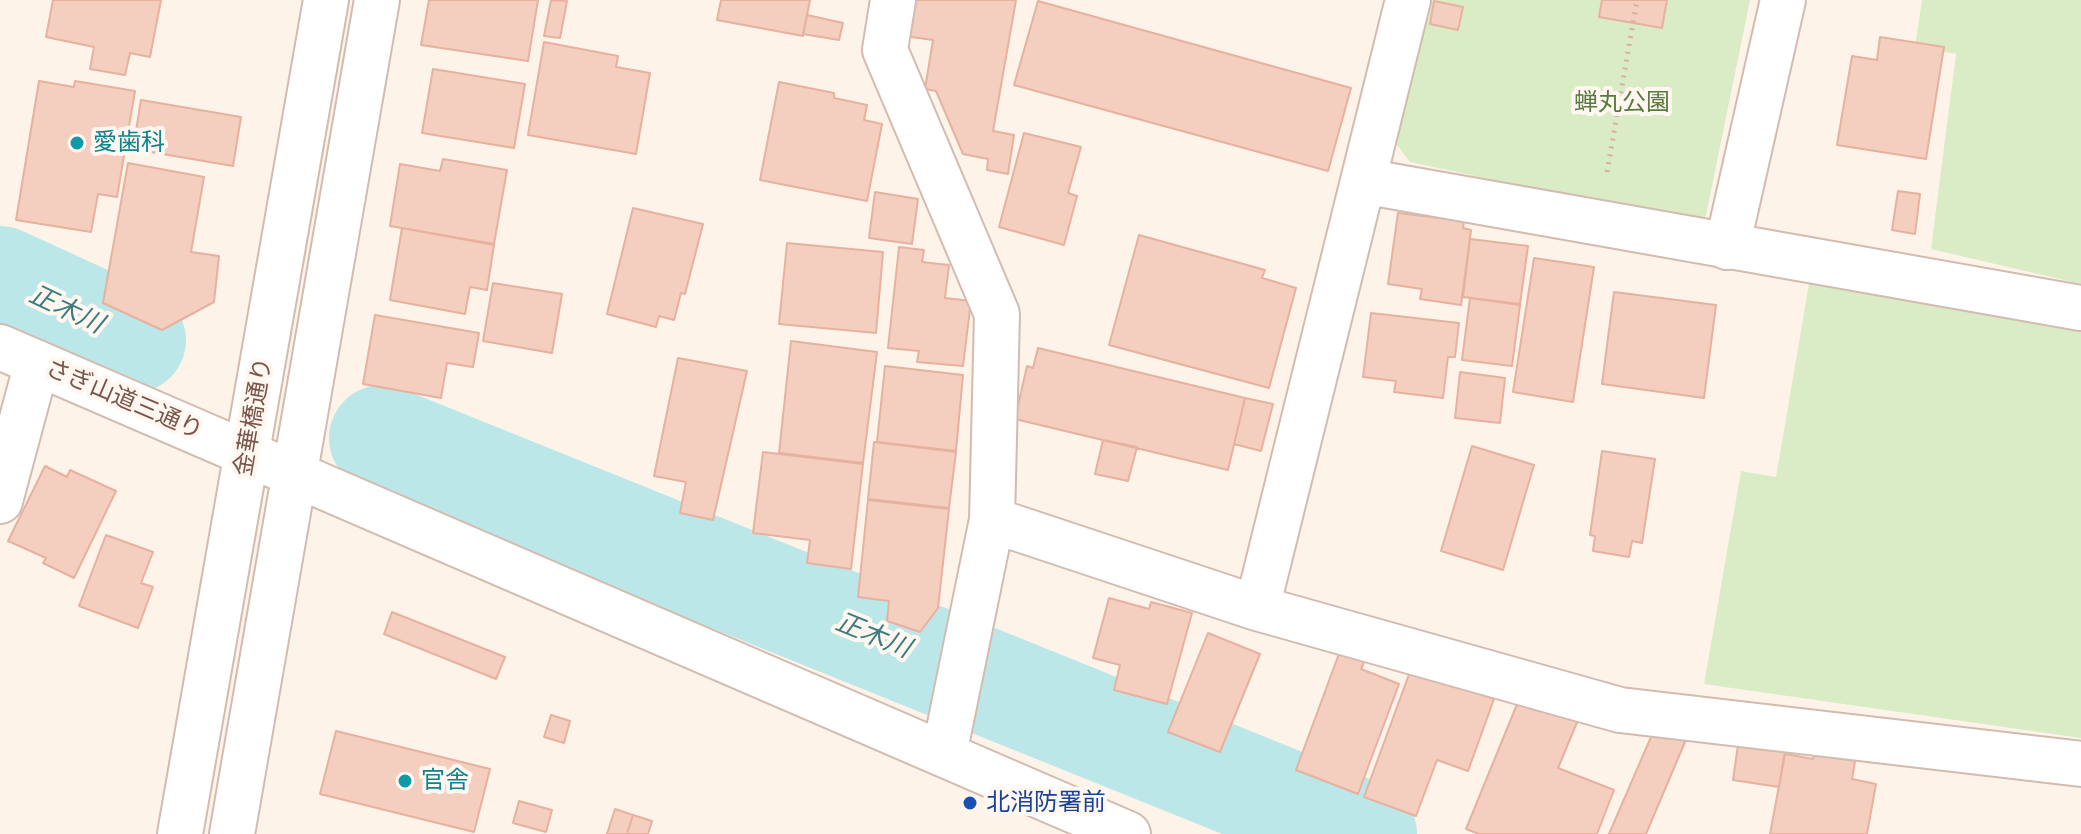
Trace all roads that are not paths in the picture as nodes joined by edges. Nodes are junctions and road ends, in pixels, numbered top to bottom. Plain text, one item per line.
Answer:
1 (326, 0) edge
2 (377, 0) edge
3 (893, 0) edge
4 (1408, 0) edge
5 (1783, 0) edge
6 (1363, 181) junction
7 (1727, 247) junction
8 (2081, 308) edge
9 (18, 355) edge
10 (248, 454) junction
11 (295, 477) junction
12 (0, 501) edge
13 (992, 520) junction
14 (1257, 608) junction
15 (944, 754) junction
16 (2081, 764) edge
17 (180, 834) edge
18 (232, 834) edge
19 (1128, 834) edge

1 - 10 street, 金華橋通り
2 - 11 street, 金華橋通り
3 - 13 street
4 - 6 street
5 - 7 street
6 - 7 street
6 - 14 street
7 - 8 street
9 - 10 street, さぎ山道三通り
9 - 12 street
10 - 11 street, さぎ山道三通り
10 - 17 street, 金華橋通り
11 - 15 street, さぎ山道三通り
11 - 18 street, 金華橋通り
13 - 14 street
13 - 15 street
14 - 16 street
15 - 19 street, さぎ山道三通り

